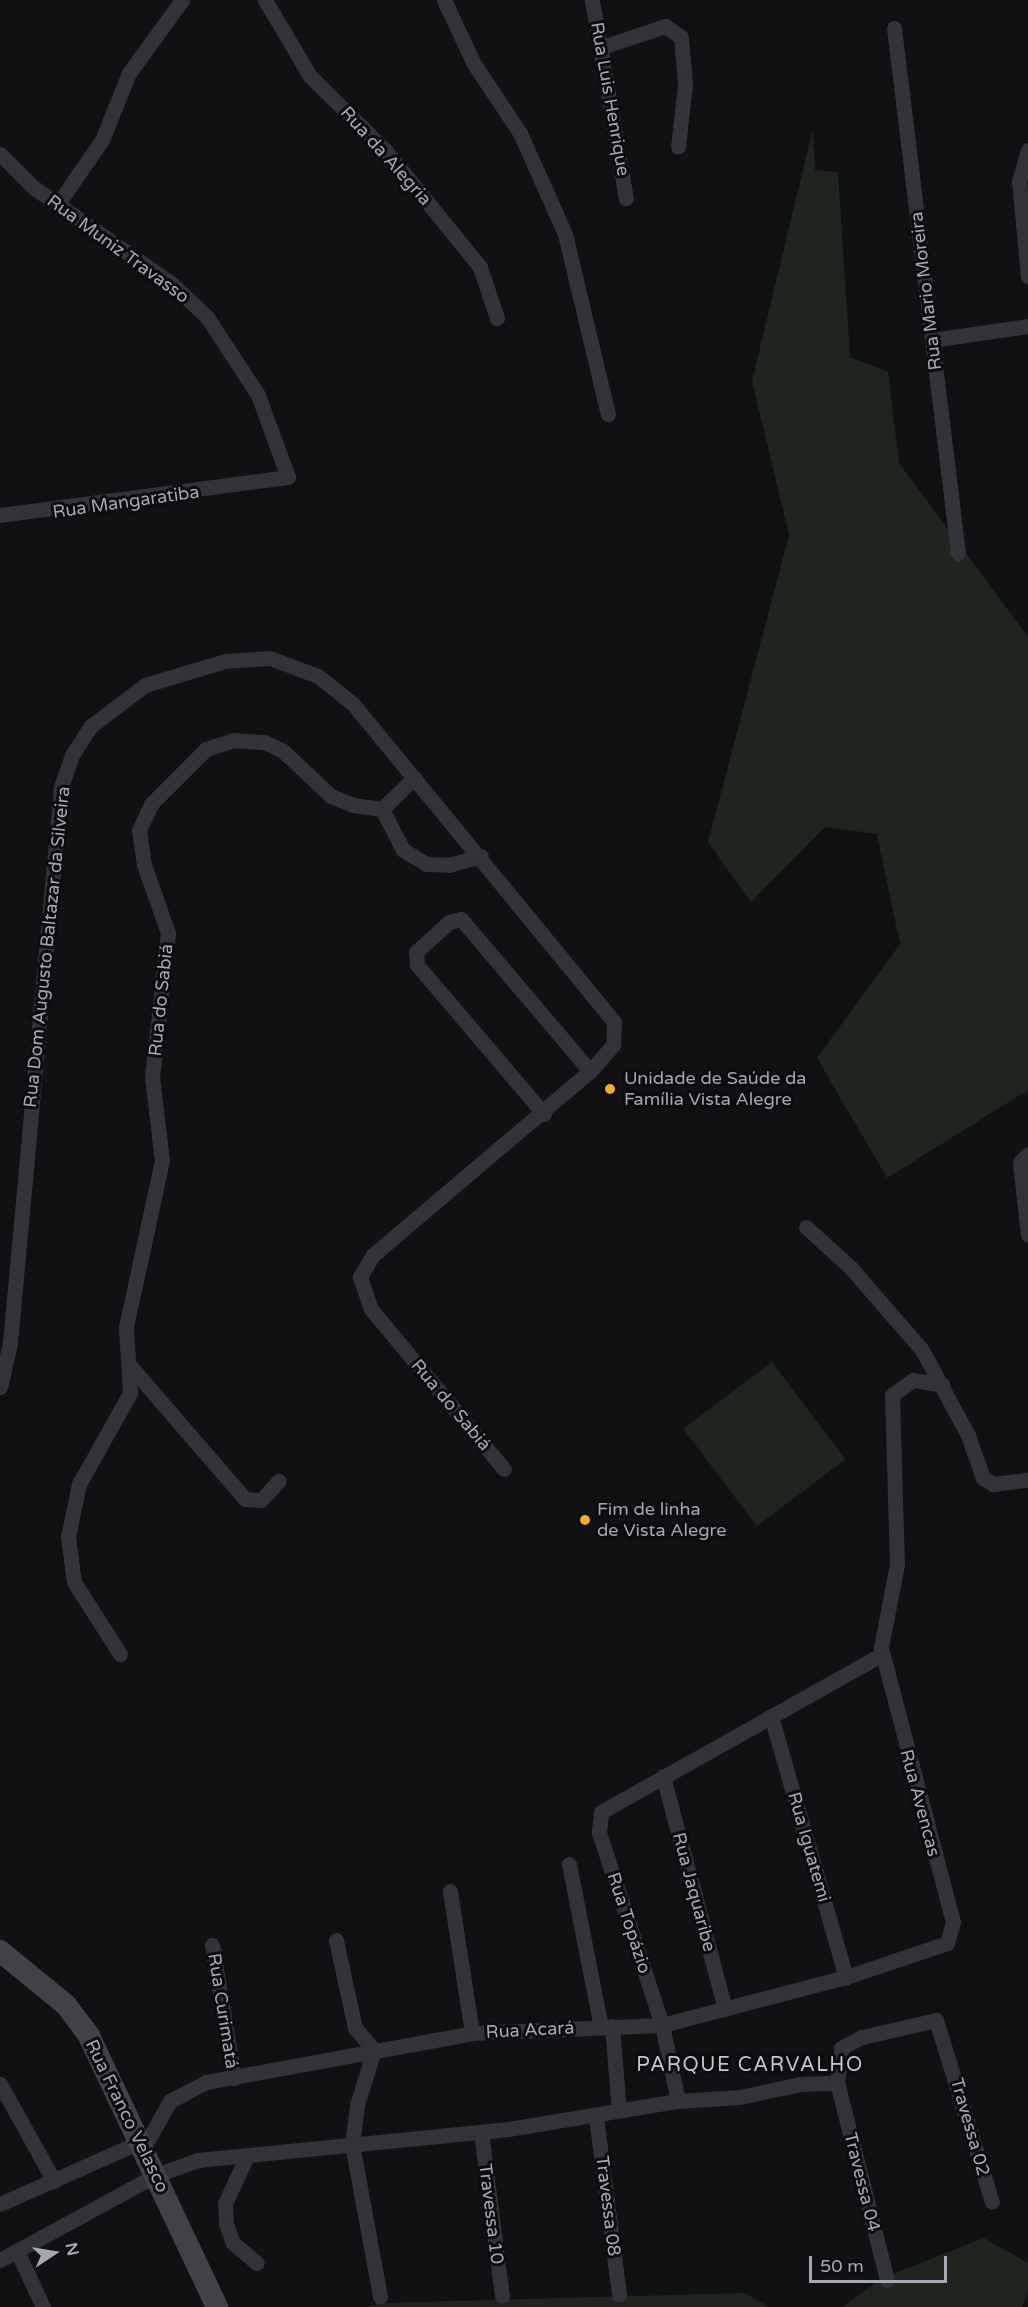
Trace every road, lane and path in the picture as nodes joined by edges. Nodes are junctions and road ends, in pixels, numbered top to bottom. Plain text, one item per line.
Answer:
1 (183, 0) edge
2 (265, 0) edge
3 (444, 0) edge
4 (592, 0) edge
5 (894, 28) dead end
6 (602, 47) junction
7 (678, 147) dead end
8 (1028, 150) edge
9 (0, 154) edge
10 (626, 198) dead end
11 (57, 205) junction
12 (1028, 277) edge
13 (497, 318) dead end
14 (1028, 326) edge
15 (932, 340) junction
16 (608, 414) dead end
17 (251, 485) joint
18 (0, 515) edge
19 (958, 553) dead end
20 (414, 778) junction
21 (382, 809) junction
22 (481, 856) junction
23 (615, 1034) joint
24 (590, 1071) junction
25 (544, 1114) junction
26 (1024, 1158) edge
27 (806, 1227) dead end
28 (1028, 1235) edge
29 (131, 1367) junction
30 (943, 1385) junction
31 (0, 1387) edge
32 (504, 1468) dead end
33 (1028, 1480) edge
34 (279, 1481) dead end
35 (120, 1654) dead end
36 (881, 1655) junction
37 (771, 1716) junction
38 (663, 1776) junction
39 (569, 1864) dead end
40 (450, 1891) dead end
41 (336, 1940) dead end
42 (212, 1945) dead end
43 (942, 1945) joint
44 (0, 1951) edge
45 (846, 1977) junction
46 (725, 2009) junction
47 (662, 2025) junction
48 (606, 2026) junction
49 (472, 2034) junction
50 (374, 2050) junction
51 (234, 2078) junction
52 (837, 2083) junction
53 (0, 2084) edge
54 (678, 2102) junction
55 (619, 2111) junction
56 (596, 2117) junction
57 (481, 2132) junction
58 (141, 2143) junction
59 (352, 2144) junction
60 (248, 2156) junction
61 (156, 2175) junction
62 (54, 2181) junction
63 (992, 2202) dead end
64 (0, 2204) edge
65 (17, 2251) junction
66 (0, 2260) edge
67 (257, 2263) dead end
68 (886, 2280) dead end
69 (620, 2295) dead end
70 (380, 2296) dead end
71 (502, 2296) dead end
72 (43, 2307) edge
73 (217, 2307) edge

1 - 11 street
2 - 13 street, Rua da Alegria
3 - 16 street
4 - 6 street, Rua Luis Henrique
5 - 15 street, Rua Mario Moreira
6 - 7 street
6 - 10 street, Rua Luis Henrique
8 - 12 street
9 - 11 street, Rua Muniz Travasso
11 - 17 street, Rua Muniz Travasso
14 - 15 street
15 - 19 street, Rua Mario Moreira
17 - 18 street, Rua Mangaratiba
20 - 21 street
20 - 22 street, Rua Dom Augusto Baltazar da Silveira
20 - 31 street, Rua Dom Augusto Baltazar da Silveira
21 - 22 street
21 - 29 street, Rua do Sabiá
22 - 23 street, Rua Dom Augusto Baltazar da Silveira
23 - 24 street, Rua do Sabiá
24 - 25 street, Rua do Sabiá
24 - 25 street
25 - 32 street, Rua do Sabiá
26 - 28 street
27 - 30 street
29 - 34 street
29 - 35 street, Rua do Sabiá
30 - 33 street
30 - 36 street
36 - 37 street
36 - 43 street, Rua Avencas
37 - 38 street
37 - 45 street, Rua Iguatemi
38 - 46 street, Rua Jaquaribe
38 - 47 street, Rua Topázio
39 - 48 street
40 - 49 street
41 - 50 street
42 - 51 street, Rua Curimatá
43 - 45 street, Rua Acará
44 - 58 street, Rua Franco Velasco
45 - 46 street, Rua Acará
46 - 47 street, Rua Acará
47 - 48 street, Rua Acará
47 - 54 street, Rua Topázio
48 - 49 street, Rua Acará
48 - 55 street
49 - 50 street, Rua Acará
50 - 51 street, Rua Acará
50 - 59 street
51 - 58 street, Rua Acará
52 - 54 street
52 - 63 street, Travessa 02
52 - 68 street, Travessa 04
53 - 62 street
54 - 55 street
55 - 56 street
56 - 57 street
56 - 69 street, Travessa 08
57 - 59 street
57 - 71 street, Travessa 10
58 - 61 street, Rua Franco Velasco
58 - 62 street
59 - 60 street
59 - 70 street
60 - 61 street
60 - 67 street
61 - 65 street
61 - 73 street, Rua Franco Velasco
62 - 64 street
65 - 66 street
65 - 72 street

